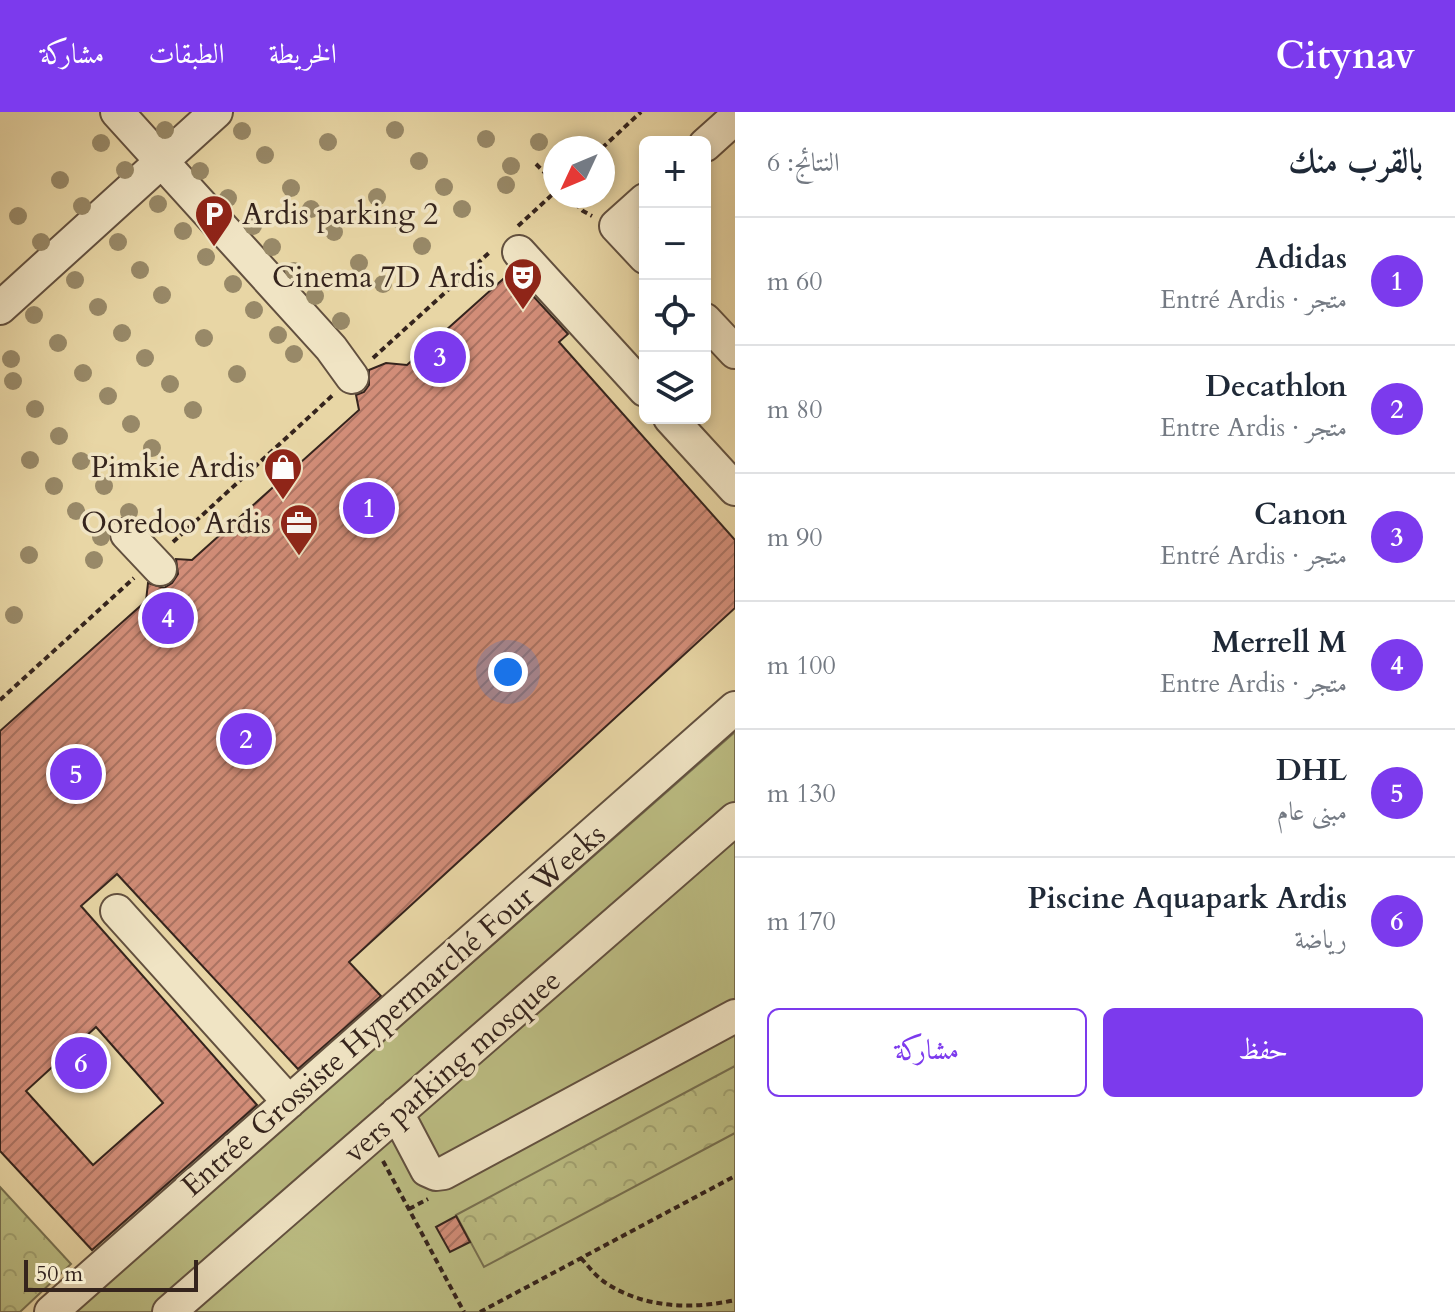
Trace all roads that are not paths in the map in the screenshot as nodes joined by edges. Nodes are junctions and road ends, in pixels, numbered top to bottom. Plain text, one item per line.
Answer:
1 (117, 112) edge
2 (216, 112) edge
3 (735, 118) edge
4 (711, 140) edge
5 (162, 161) junction
6 (639, 205) edge
7 (509, 243) road end
8 (639, 251) edge
9 (0, 308) edge
10 (711, 326) edge
11 (735, 352) edge
12 (352, 377) road end
13 (639, 384) edge
14 (675, 424) edge
15 (735, 489) edge
16 (127, 534) dead end
17 (156, 565) road end
18 (735, 708) edge
19 (735, 819) edge
20 (117, 911) dead end
21 (735, 1016) edge
22 (289, 1102) junction
23 (397, 1113) junction
24 (51, 1312) edge
25 (169, 1312) edge

1 - 5 street
2 - 5 street
3 - 4 street
5 - 9 street
5 - 12 street
6 - 8 street
7 - 13 street
10 - 11 street
14 - 15 street
16 - 17 street
18 - 22 street, Entrée Grossiste Hypermarché Four Weeks
19 - 23 street, vers parking mosquee
20 - 22 street
21 - 23 street
22 - 24 street, Entrée Grossiste Hypermarché Four Weeks
23 - 25 street, vers parking mosquee

